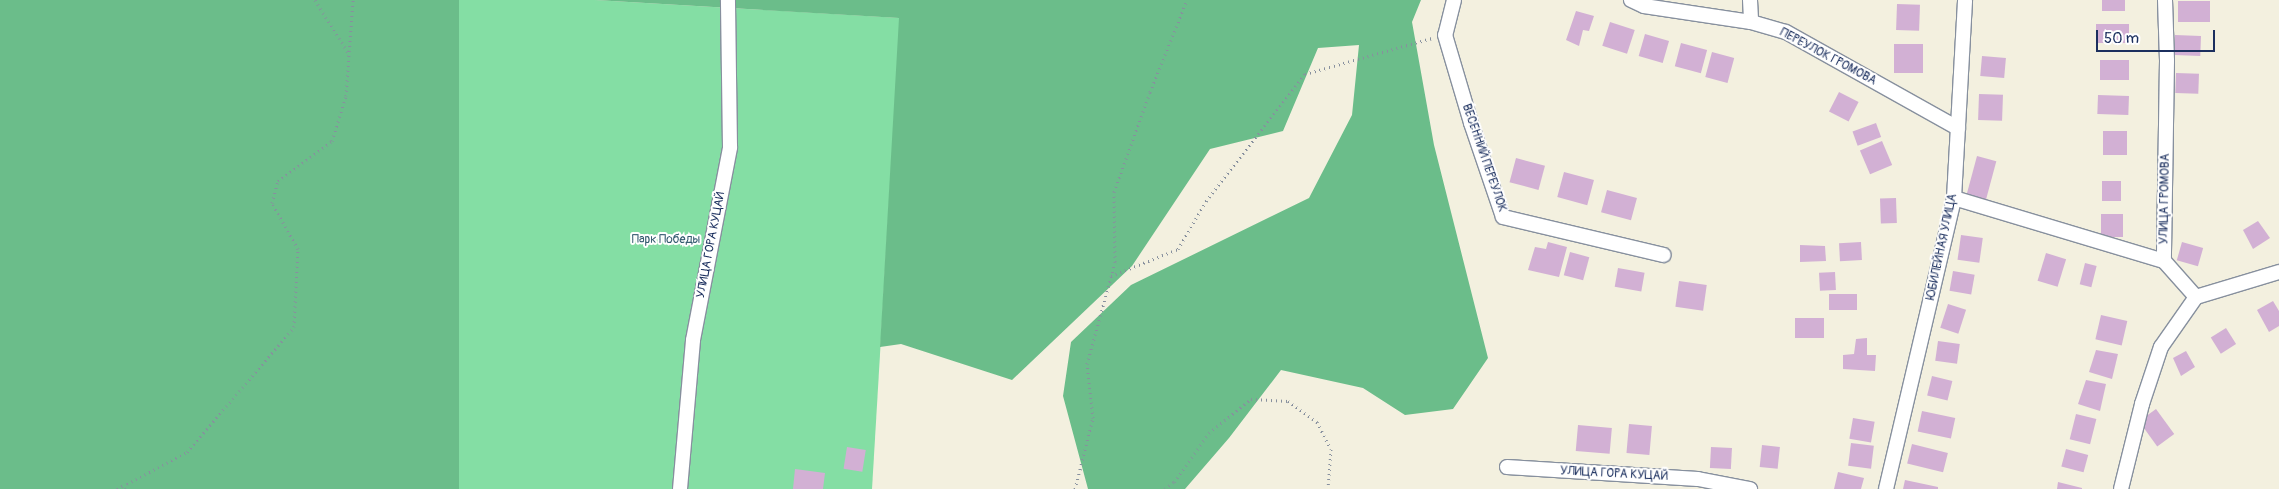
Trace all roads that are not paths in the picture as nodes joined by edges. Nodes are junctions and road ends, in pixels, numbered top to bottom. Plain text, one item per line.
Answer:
1 (728, 0) edge
2 (1454, 0) edge
3 (1631, 0) edge
4 (1750, 0) edge
5 (1965, 0) edge
6 (2164, 0) edge
7 (1751, 22) junction
8 (1958, 128) junction
9 (1954, 198) junction
10 (1664, 255) dead end
11 (2164, 261) junction
12 (2279, 272) edge
13 (2196, 296) junction
14 (1507, 468) dead end
15 (1697, 484) edge
16 (2125, 485) edge
17 (680, 489) edge
18 (1750, 489) edge
19 (1886, 489) edge

1 - 17 street, УЛИЦА ГОРА КУЦАЙ
2 - 10 street, ВЕСЕННИЙ ПЕРЕУЛОК
3 - 7 street, ПЕРЕУЛОК ГРОМОВА
4 - 7 street
5 - 8 street, ЮБИЛЕЙНАЯ УЛИЦА
6 - 11 street, УЛИЦА ГРОМОВА
7 - 8 street, ПЕРЕУЛОК ГРОМОВА
8 - 9 street, ЮБИЛЕЙНАЯ УЛИЦА
9 - 11 street
9 - 19 street, ЮБИЛЕЙНАЯ УЛИЦА
11 - 13 street, УЛИЦА ГРОМОВА
12 - 13 street
13 - 16 street
14 - 15 street, УЛИЦА ГОРА КУЦАЙ
15 - 18 street, УЛИЦА ГОРА КУЦАЙ

